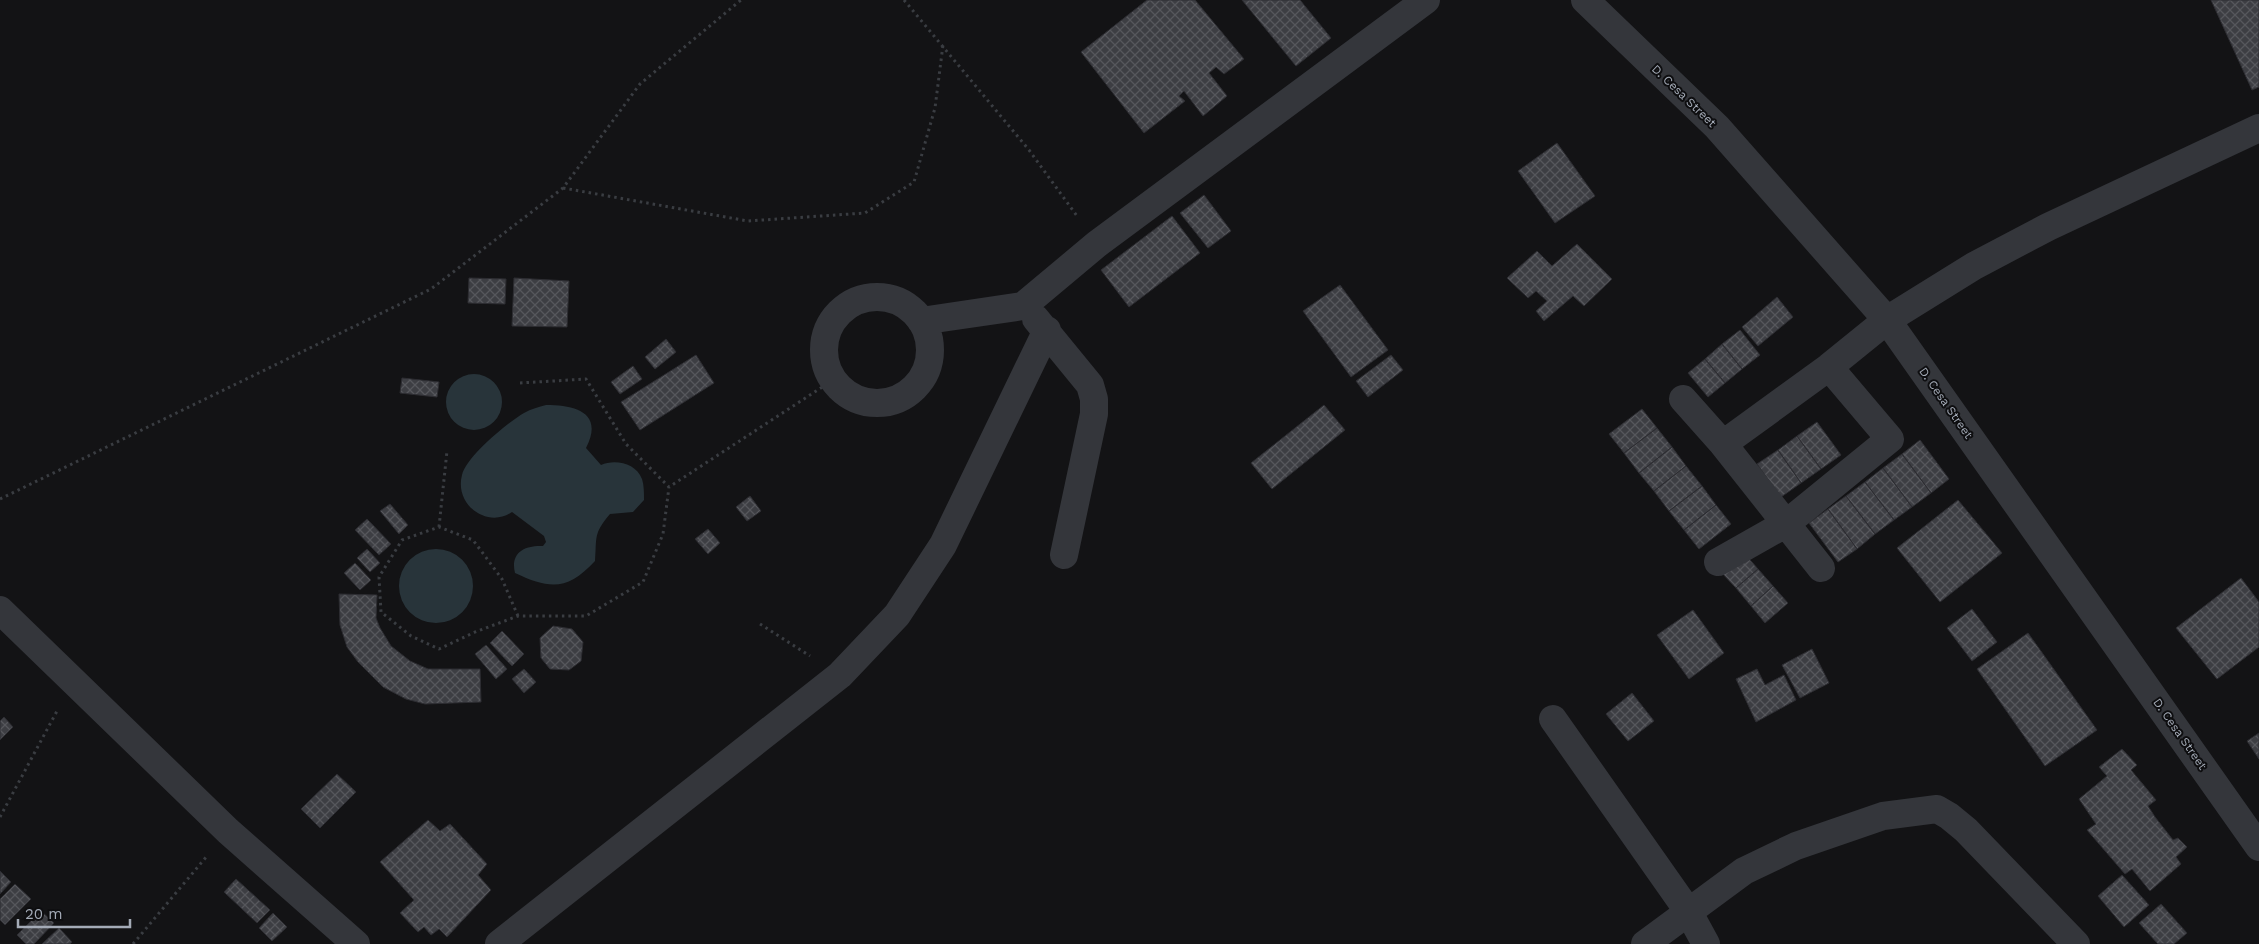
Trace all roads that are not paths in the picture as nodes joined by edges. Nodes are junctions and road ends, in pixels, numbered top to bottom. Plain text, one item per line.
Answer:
1 (1426, 0) edge
2 (1585, 0) edge
3 (2259, 128) edge
4 (1023, 306) junction
5 (1887, 320) junction
6 (921, 321) junction
7 (1047, 330) junction
8 (1829, 367) junction
9 (1683, 399) dead end
10 (1724, 444) junction
11 (1787, 523) junction
12 (1064, 555) dead end
13 (1718, 562) dead end
14 (1821, 568) dead end
15 (0, 610) edge
16 (1554, 718) dead end
17 (2259, 847) edge
18 (1688, 911) junction
19 (356, 944) edge
20 (499, 944) edge
21 (1645, 944) edge
22 (1706, 944) edge
23 (2076, 944) edge

1 - 4 street
2 - 5 street, D. Cesa Street
3 - 5 street
4 - 6 street
4 - 7 street
5 - 8 street
5 - 17 street, D. Cesa Street
6 - 6 street
7 - 12 street
7 - 20 street
8 - 10 street
8 - 11 street
9 - 10 street
10 - 11 street
11 - 13 street
11 - 14 street
15 - 19 street
16 - 18 street
18 - 21 street
18 - 22 street
18 - 23 street

